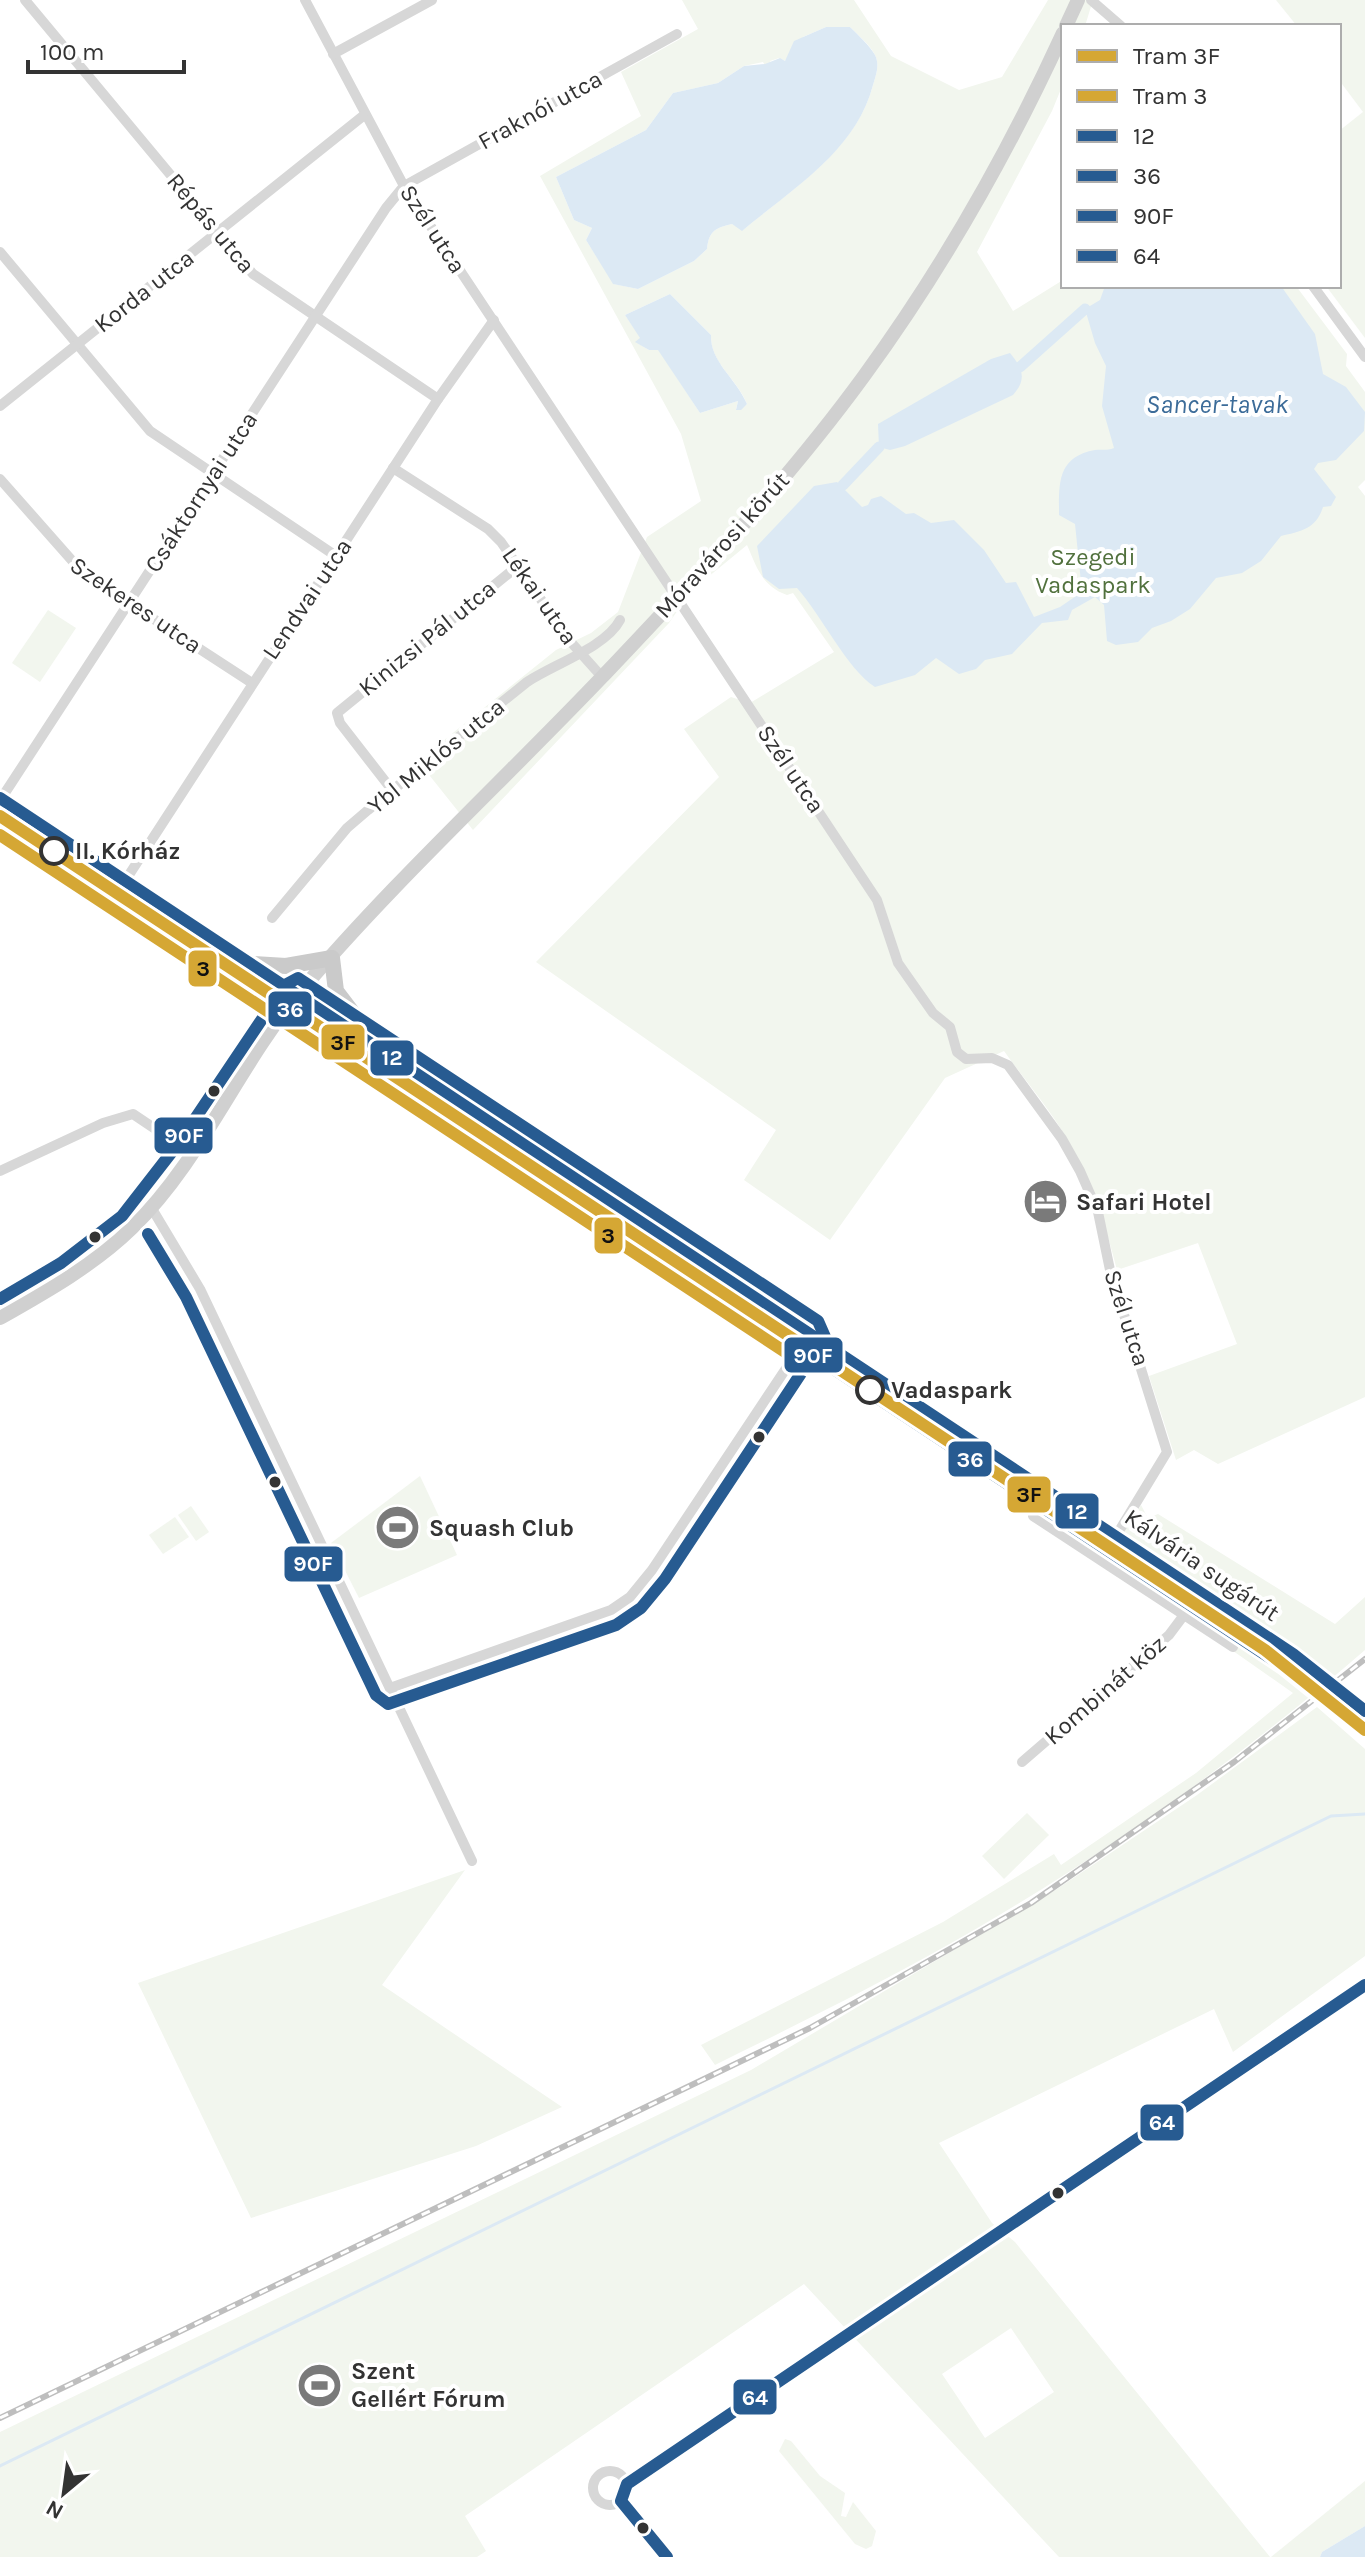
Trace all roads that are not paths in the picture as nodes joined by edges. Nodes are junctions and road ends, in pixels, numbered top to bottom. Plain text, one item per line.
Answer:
1 (25, 0) edge
2 (305, 0) edge
3 (432, 0) edge
4 (1078, 0) edge
5 (1091, 0) edge
6 (1067, 24) edge
7 (1119, 24) edge
8 (677, 34) dead end
9 (1061, 37) edge
10 (333, 54) junction
11 (363, 116) junction
12 (404, 186) junction
13 (218, 232) junction
14 (0, 252) edge
15 (1314, 288) edge
16 (314, 318) junction
17 (494, 320) junction
18 (76, 345) junction
19 (1365, 357) edge
20 (438, 399) junction
21 (0, 406) edge
22 (393, 468) junction
23 (212, 475) junction
24 (0, 479) edge
25 (336, 556) junction
26 (519, 565) junction
27 (677, 596) junction
28 (130, 602) junction
29 (620, 620) dead end
30 (578, 652) junction
31 (602, 677) junction
32 (252, 683) junction
33 (392, 790) junction
34 (0, 798) edge
35 (125, 881) junction
36 (272, 918) dead end
37 (332, 958) junction
38 (250, 964) junction
39 (298, 994) junction
40 (378, 1046) junction
41 (191, 1153) junction
42 (0, 1171) edge
43 (151, 1207) junction
44 (0, 1318) edge
45 (809, 1334) junction
46 (1048, 1492) junction
47 (1116, 1536) junction
48 (1184, 1615) junction
49 (1233, 1647) dead end
50 (390, 1688) junction
51 (1365, 1711) edge
52 (1022, 1762) dead end
53 (472, 1861) dead end
54 (1365, 1985) edge
55 (625, 2480) junction
56 (621, 2501) junction
57 (667, 2557) edge

1 - 13 street, Répás utca
2 - 10 street, Szél utca
3 - 10 street
4 - 6 main road
5 - 7 street
8 - 12 street, Fraknói utca
9 - 27 main road, Móravárosi körút
10 - 11 street, Szél utca
11 - 12 street, Szél utca
11 - 13 street, Korda utca
12 - 16 street, Csáktornyai utca
12 - 17 street, Szél utca
13 - 16 street, Répás utca
13 - 18 street, Korda utca
14 - 18 street
15 - 19 street
16 - 20 street, Répás utca
16 - 23 street, Csáktornyai utca
17 - 20 street, Lendvai utca
17 - 27 street, Szél utca
18 - 21 street, Korda utca
18 - 23 street
20 - 22 street, Lendvai utca
22 - 25 street, Lendvai utca
22 - 26 street, Lékai utca
23 - 25 street
23 - 28 street, Csáktornyai utca
24 - 28 street, Szekeres utca
25 - 32 street, Lendvai utca
26 - 30 street, Lékai utca
26 - 33 street, Kinizsi Pál utca
27 - 31 main road, Móravárosi körút
27 - 47 street, Szél utca
28 - 32 street, Szekeres utca
28 - 34 street, Csáktornyai utca
29 - 30 street, Ybl Miklós utca
30 - 31 street, Lékai utca
30 - 33 street, Ybl Miklós utca
31 - 37 main road, Móravárosi körút
32 - 35 street, Lendvai utca
33 - 36 street, Ybl Miklós utca
34 - 35 main road, Kálvária sugárút
35 - 38 main road, Kálvária sugárút
37 - 38 main road
37 - 39 main road, Móravárosi körút
37 - 40 main road
38 - 39 main road, Kálvária sugárút
39 - 40 main road, Kálvária sugárút
39 - 41 main road, Móravárosi körút
40 - 45 main road, Kálvária sugárút
41 - 42 street
41 - 43 main road, Móravárosi körút
43 - 44 main road, Móravárosi körút
43 - 50 street
45 - 46 main road, Kálvária sugárút
45 - 50 street
46 - 47 main road, Kálvária sugárút
46 - 48 street
47 - 51 main road, Kálvária sugárút
48 - 49 street
48 - 52 street, Kombinát köz
50 - 53 street
54 - 55 street
55 - 56 street
55 - 56 street
56 - 57 street

